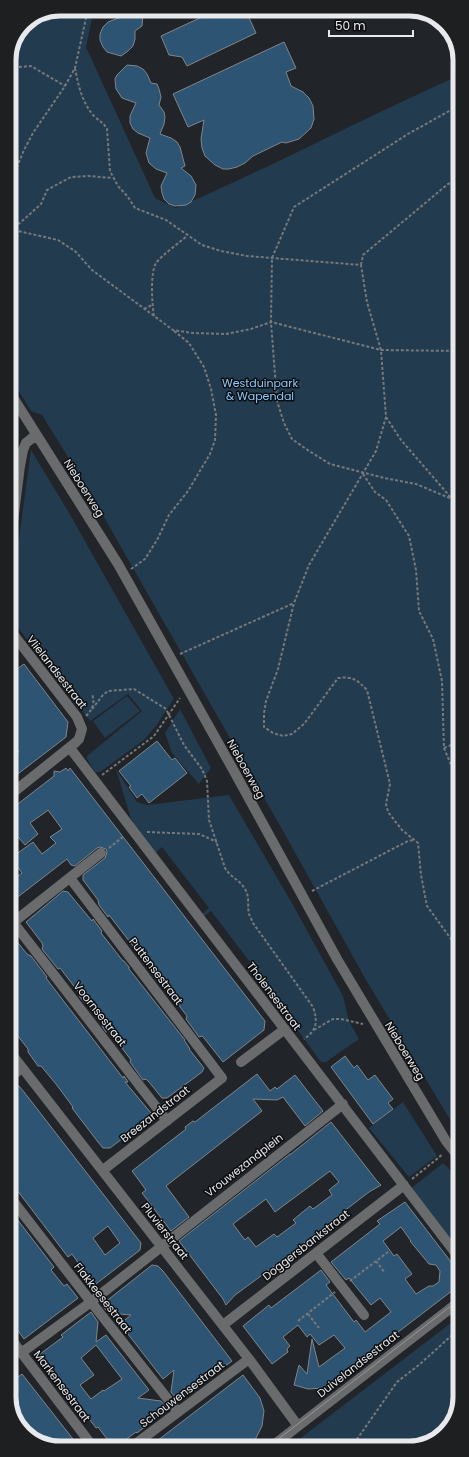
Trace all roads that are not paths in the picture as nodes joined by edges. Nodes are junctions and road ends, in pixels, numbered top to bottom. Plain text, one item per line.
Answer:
1 (16, 402) edge
2 (36, 435) junction
3 (16, 498) edge
4 (16, 638) edge
5 (70, 748) junction
6 (16, 790) edge
7 (105, 850) road end
8 (70, 878) junction
9 (16, 920) edge
10 (16, 928) edge
11 (284, 1029) junction
12 (16, 1060) edge
13 (241, 1062) dead end
14 (22, 1068) junction
15 (16, 1072) edge
16 (222, 1078) joint
17 (343, 1104) junction
18 (167, 1121) junction
19 (453, 1150) edge
20 (103, 1170) junction
21 (404, 1185) junction
22 (16, 1205) edge
23 (161, 1246) junction
24 (453, 1250) edge
25 (316, 1253) junction
26 (91, 1302) junction
27 (453, 1306) edge
28 (364, 1315) dead end
29 (223, 1325) junction
30 (16, 1345) edge
31 (22, 1353) junction
32 (249, 1359) junction
33 (178, 1412) junction
34 (298, 1426) junction
35 (89, 1441) edge
36 (139, 1441) edge
37 (279, 1441) edge

1 - 2 street, Nieboerweg
2 - 3 street
2 - 19 street, Nieboerweg
4 - 5 street, Vlielandsestraat
5 - 6 street, Vlielandsestraat
5 - 11 street, Tholensestraat
7 - 8 street
8 - 9 street
8 - 16 street, Puttensestraat
10 - 18 street, Voornsestraat
11 - 13 street
11 - 17 street, Tholensestraat
12 - 14 street, Pluvierstraat
14 - 15 street
14 - 20 street, Pluvierstraat
16 - 18 street, Breezandstraat
17 - 21 street, Tholensestraat
17 - 23 street, Vrouwezandplein
18 - 20 street, Breezandstraat
20 - 23 street, Pluvierstraat
21 - 24 street, Tholensestraat
21 - 25 street, Doggersbankstraat
22 - 26 street, Flakkeesestraat
23 - 26 street, Vrouwezandplein
23 - 29 street, Pluvierstraat
25 - 28 street
25 - 29 street, Doggersbankstraat
26 - 31 street, Vrouwezandplein
26 - 33 street, Flakkeesestraat
27 - 34 street, Duivelandsestraat
29 - 32 street, Pluvierstraat
30 - 31 street, Markensestraat
31 - 35 street, Markensestraat
32 - 33 street, Schouwensestraat
32 - 34 street, Pluvierstraat
33 - 36 street, Schouwensestraat
34 - 37 street, Duivelandsestraat

